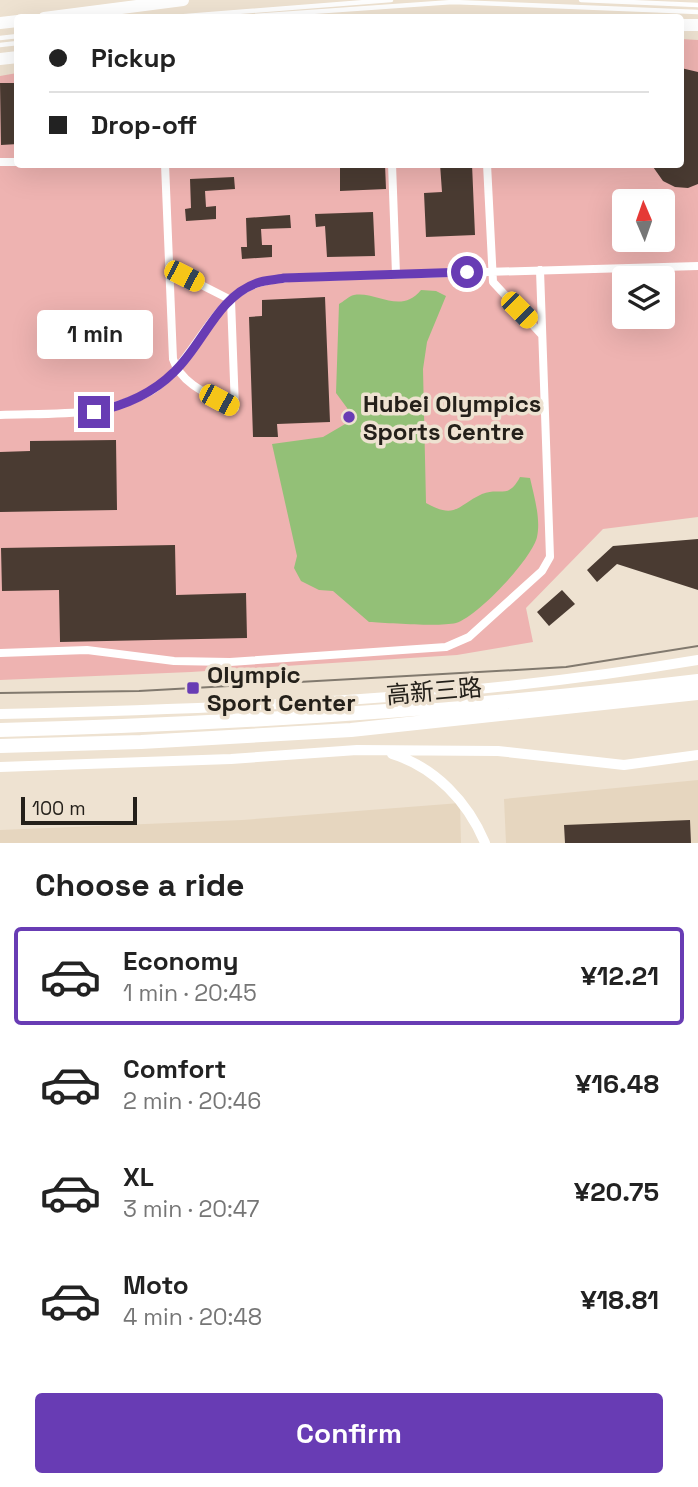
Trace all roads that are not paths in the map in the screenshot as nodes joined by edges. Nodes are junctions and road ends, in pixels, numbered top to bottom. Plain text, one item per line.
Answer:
1 (183, 0) edge
2 (391, 0) edge
3 (580, 0) edge
4 (698, 5) edge
5 (698, 12) edge
6 (75, 14) edge
7 (212, 14) edge
8 (283, 14) edge
9 (165, 168) edge
10 (392, 168) edge
11 (487, 168) edge
12 (698, 266) edge
13 (170, 269) junction
14 (540, 271) junction
15 (491, 272) junction
16 (396, 275) junction
17 (231, 300) junction
18 (542, 335) junction
19 (177, 370) junction
20 (0, 415) edge
21 (0, 653) edge
22 (698, 660) edge
23 (698, 681) edge
24 (698, 693) edge
25 (1, 713) edge
26 (0, 730) edge
27 (0, 746) edge
28 (382, 750) junction
29 (698, 755) edge
30 (0, 767) edge
31 (485, 842) edge

1 - 6 main road
2 - 7 lane
3 - 4 lane
5 - 8 lane
9 - 13 street
10 - 16 street
11 - 15 street
12 - 14 street
13 - 17 street
13 - 19 street
14 - 15 street
14 - 18 street
15 - 16 street
15 - 18 street
16 - 17 street
17 - 19 street
17 - 19 street
18 - 21 street
19 - 20 street
22 - 25 main road, 高新三路
23 - 26 highway, 高新三路
24 - 27 highway, 高新三路
28 - 29 main road
28 - 30 main road
28 - 31 main road

